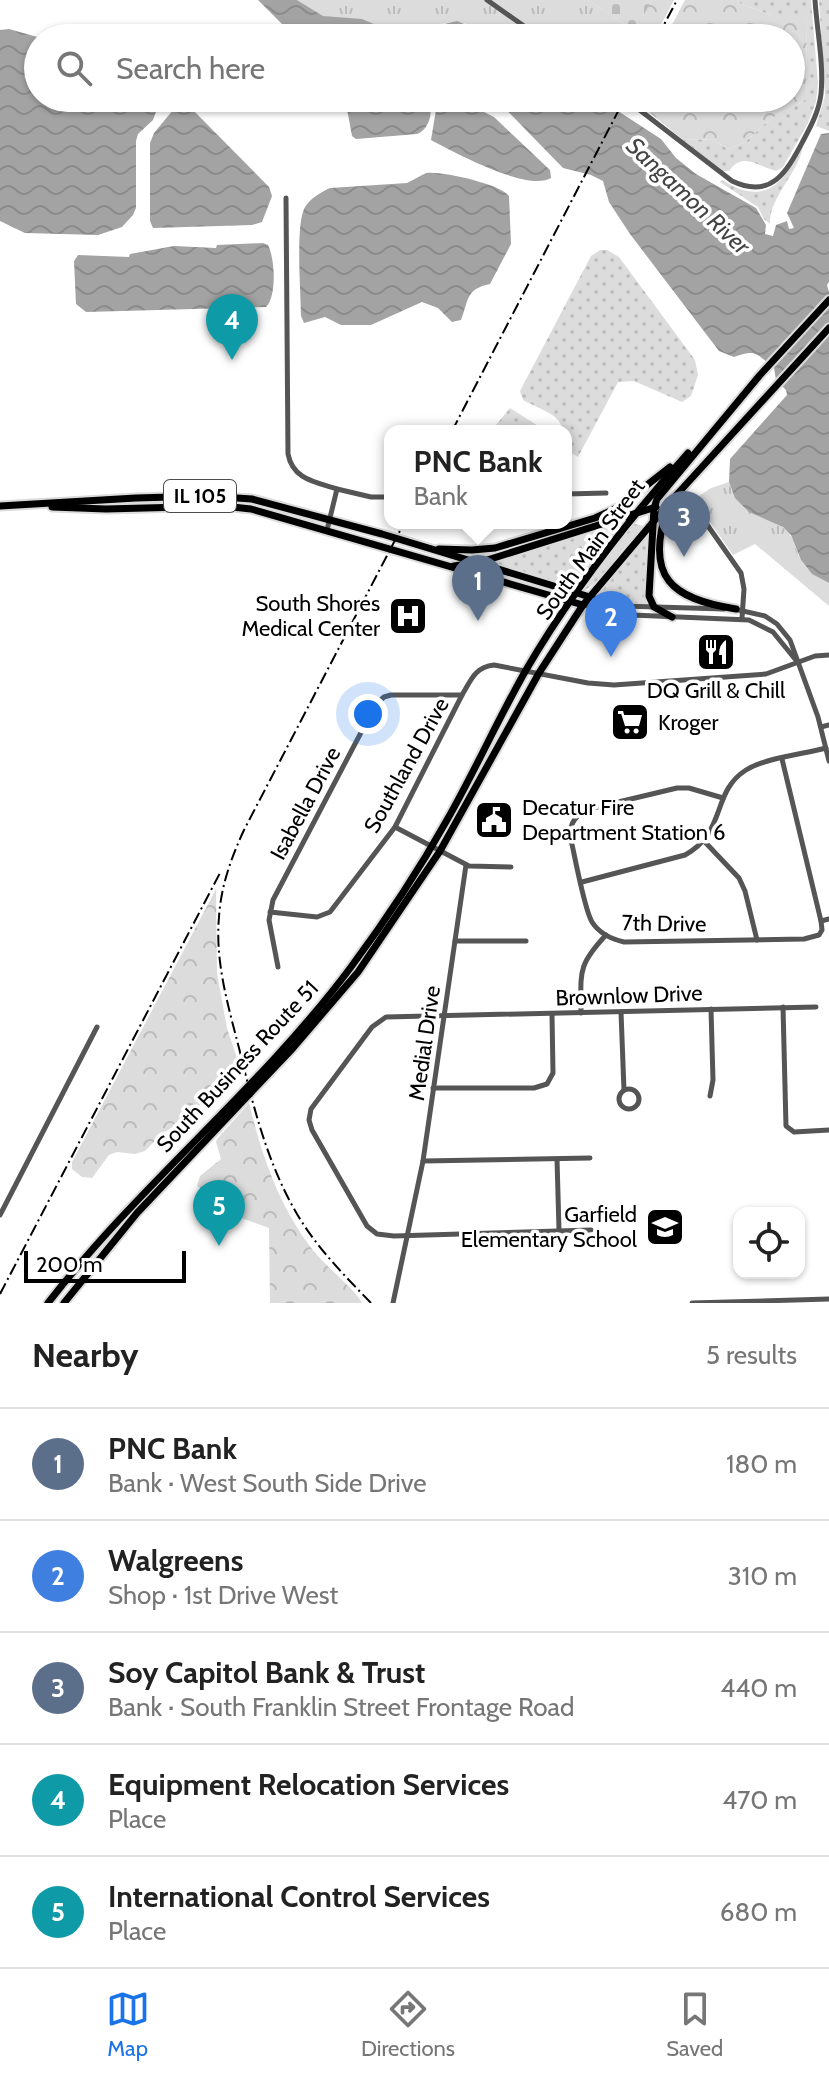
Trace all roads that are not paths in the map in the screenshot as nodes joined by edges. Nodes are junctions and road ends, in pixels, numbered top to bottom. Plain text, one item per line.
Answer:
1 (487, 0) edge
2 (815, 0) edge
3 (521, 24) edge
4 (642, 112) edge
5 (286, 198) dead end
6 (829, 300) edge
7 (829, 328) edge
8 (730, 411) junction
9 (688, 453) junction
10 (337, 489) junction
11 (606, 493) dead end
12 (572, 494) edge
13 (384, 497) edge
14 (670, 502) junction
15 (13, 505) junction
16 (0, 506) edge
17 (694, 506) dead end
18 (654, 508) junction
19 (632, 516) junction
20 (329, 520) junction
21 (653, 522) junction
22 (572, 525) edge
23 (557, 529) edge
24 (327, 530) junction
25 (404, 541) junction
26 (476, 563) junction
27 (446, 565) junction
28 (575, 593) junction
29 (590, 597) junction
30 (570, 601) junction
31 (583, 605) junction
32 (654, 607) junction
33 (739, 610) junction
34 (672, 617) junction
35 (742, 618) junction
36 (829, 655) edge
37 (798, 664) junction
38 (526, 671) junction
39 (539, 673) junction
40 (462, 695) junction
41 (829, 725) edge
42 (821, 727) junction
43 (826, 748) junction
44 (782, 759) junction
45 (829, 761) edge
46 (723, 798) junction
47 (395, 827) junction
48 (704, 841) junction
49 (432, 846) junction
50 (440, 851) junction
51 (466, 865) junction
52 (511, 867) dead end
53 (582, 882) junction
54 (270, 912) junction
55 (829, 919) edge
56 (821, 921) junction
57 (606, 935) junction
58 (757, 940) junction
59 (455, 941) junction
60 (526, 941) dead end
61 (278, 967) dead end
62 (783, 1007) junction
63 (816, 1007) dead end
64 (711, 1009) junction
65 (621, 1012) junction
66 (581, 1013) junction
67 (552, 1014) junction
68 (443, 1016) junction
69 (97, 1027) dead end
70 (433, 1088) junction
71 (624, 1090) junction
72 (710, 1096) dead end
73 (829, 1130) edge
74 (590, 1158) dead end
75 (557, 1159) junction
76 (423, 1161) junction
77 (0, 1215) edge
78 (559, 1230) junction
79 (591, 1230) dead end
80 (409, 1235) junction
81 (829, 1299) edge
82 (48, 1303) edge
83 (64, 1303) edge
84 (393, 1303) edge
85 (692, 1303) edge
86 (722, 1303) edge

1 - 3 street
2 - 4 street
5 - 10 street
6 - 8 main road, IL 105
7 - 14 main road, IL 105
8 - 9 main road, IL 105
8 - 18 main road
9 - 19 main road, South Main Street
9 - 22 main road, IL 105
10 - 13 street
10 - 20 street
11 - 12 street
14 - 18 main road, IL 105
14 - 21 main road, South Main Street
14 - 33 main road
15 - 16 main road, IL 105
15 - 20 main road, IL 105
15 - 24 main road, IL 105
17 - 33 street
18 - 19 main road, IL 105
18 - 21 main road
19 - 26 main road, IL 105
19 - 28 main road, South Main Street
20 - 24 street
20 - 25 main road, IL 105
21 - 29 main road, South Main Street
21 - 32 main road
23 - 25 main road, IL 105
24 - 27 main road, IL 105
25 - 26 main road
26 - 27 main road, IL 105
26 - 28 main road
27 - 30 main road
28 - 29 main road
28 - 30 main road, South Main Street
29 - 31 main road, South Main Street
29 - 32 street
30 - 31 main road
30 - 38 main road, South Main Street
31 - 34 street
31 - 39 main road, South Main Street
32 - 33 street
32 - 34 main road
33 - 35 street
33 - 37 street
34 - 35 street
35 - 37 street
36 - 37 street, Southland Drive
37 - 39 street, Southland Drive
37 - 42 street
38 - 39 street, Southland Drive
38 - 40 street, Southland Drive
38 - 49 main road, South Business Route 51
39 - 50 main road, South Business Route 51
40 - 47 street, Southland Drive
40 - 54 street, Isabella Drive
41 - 42 street
42 - 43 street
43 - 44 street
43 - 45 street
44 - 46 street
44 - 56 street
46 - 48 street
46 - 53 street, 7th Drive
47 - 49 street
47 - 54 street, Southland Drive
48 - 53 street
48 - 58 street
49 - 50 street
49 - 82 main road, South Business Route 51
50 - 51 street
50 - 83 main road, South Business Route 51
51 - 52 street
51 - 59 street, Medial Drive
53 - 57 street, 7th Drive
54 - 61 street
55 - 56 street, 7th Drive
56 - 58 street, 7th Drive
57 - 58 street, 7th Drive
57 - 66 street
59 - 60 street
59 - 68 street, Medial Drive
62 - 63 street, Brownlow Drive
62 - 64 street, Brownlow Drive
62 - 73 street
64 - 65 street, Brownlow Drive
64 - 72 street
65 - 66 street, Brownlow Drive
65 - 71 street
66 - 67 street, Brownlow Drive
67 - 68 street, Brownlow Drive
67 - 70 street
68 - 70 street, Medial Drive
68 - 80 street, Brownlow Drive
69 - 77 street
70 - 76 street, Medial Drive
71 - 71 street
74 - 75 street
75 - 76 street
75 - 78 street
76 - 80 street, Medial Drive
78 - 79 street
78 - 80 street
80 - 84 street, Medial Drive
81 - 86 street
85 - 86 street

